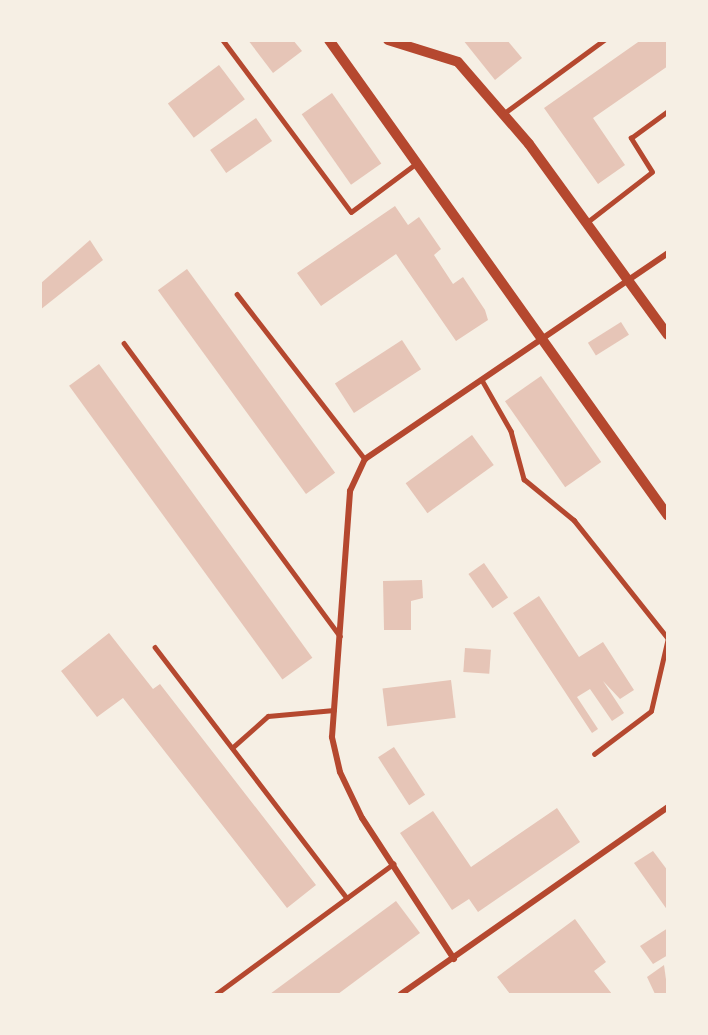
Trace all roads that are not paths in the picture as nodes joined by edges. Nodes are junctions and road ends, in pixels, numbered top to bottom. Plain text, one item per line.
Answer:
1 (223, 40) edge
2 (329, 40) edge
3 (604, 40) edge
4 (393, 41) edge
5 (668, 111) edge
6 (503, 114) junction
7 (414, 165) junction
8 (586, 223) junction
9 (668, 253) edge
10 (627, 279) junction
11 (237, 294) dead end
12 (668, 335) edge
13 (539, 339) junction
14 (123, 343) dead end
15 (482, 380) junction
16 (365, 459) junction
17 (668, 516) edge
18 (340, 636) junction
19 (668, 638) edge
20 (155, 647) dead end
21 (334, 710) junction
22 (232, 748) junction
23 (594, 754) dead end
24 (668, 807) edge
25 (393, 864) junction
26 (347, 898) junction
27 (454, 958) junction
28 (216, 994) edge
29 (401, 994) edge

1 - 7 lane
2 - 7 street
3 - 6 lane
4 - 6 street
5 - 8 lane
6 - 8 street
7 - 13 street
8 - 10 street
9 - 10 street
10 - 12 street
10 - 13 street
11 - 16 lane
13 - 15 street
13 - 17 street
14 - 18 lane
15 - 16 street
15 - 19 lane
16 - 18 street
18 - 21 street
19 - 23 lane
20 - 22 lane
21 - 22 lane
21 - 25 street
22 - 26 lane
24 - 27 street
25 - 26 lane
25 - 27 street
26 - 28 lane
27 - 29 street

